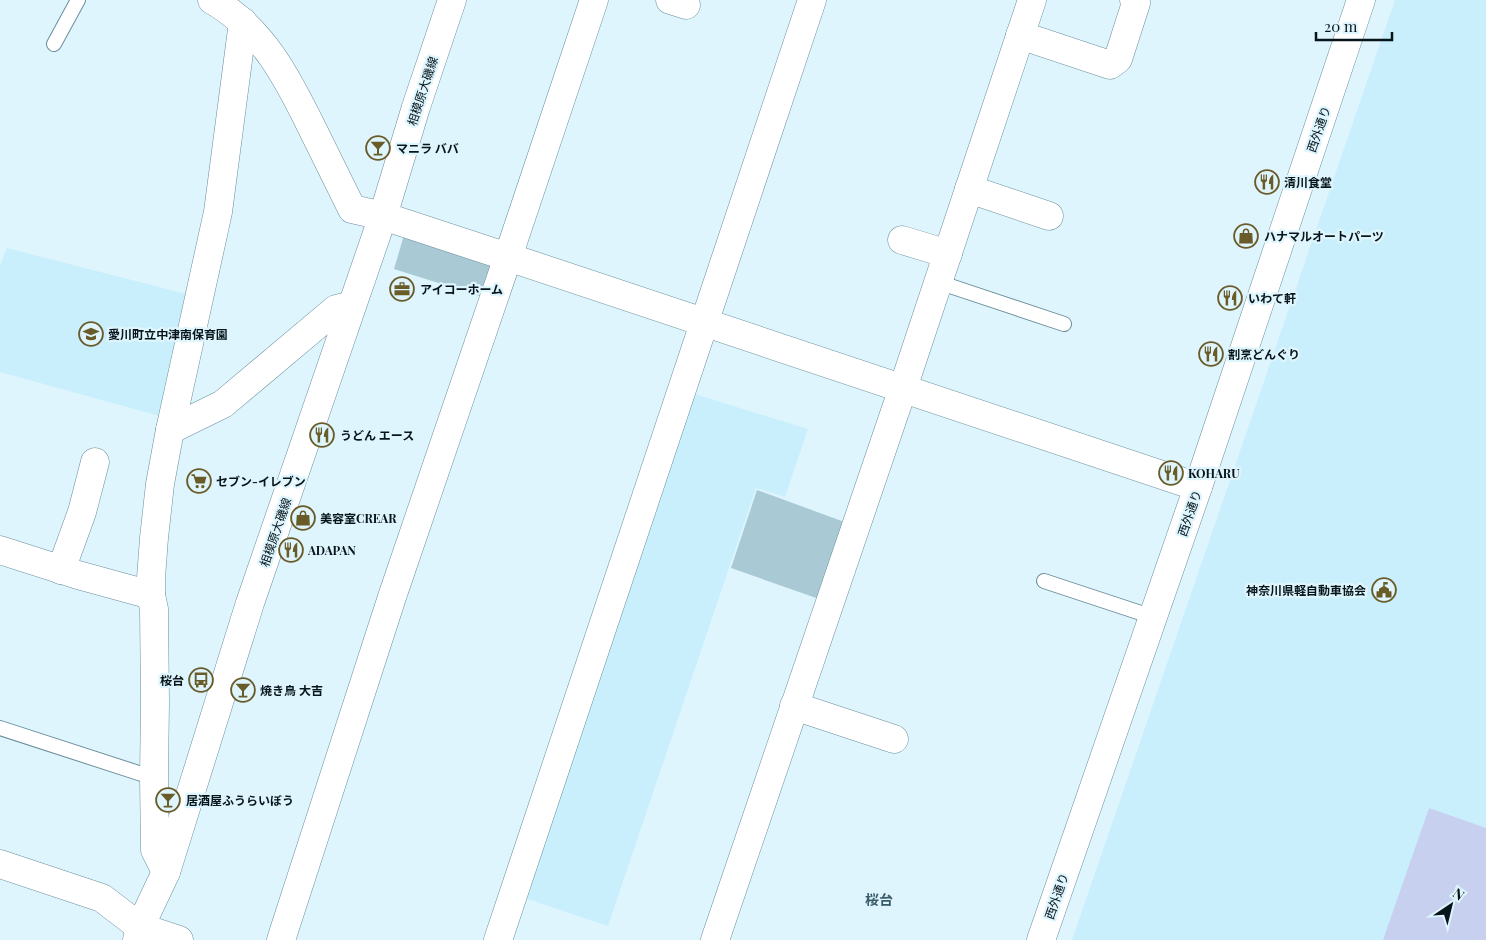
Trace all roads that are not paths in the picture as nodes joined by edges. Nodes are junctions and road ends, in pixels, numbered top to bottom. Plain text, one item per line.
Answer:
1 (78, 0) edge
2 (213, 0) edge
3 (452, 0) edge
4 (594, 0) edge
5 (812, 0) edge
6 (1032, 0) edge
7 (1134, 0) edge
8 (1361, 0) edge
9 (243, 22) junction
10 (1020, 36) junction
11 (54, 44) dead end
12 (969, 189) junction
13 (383, 216) junction
14 (1049, 216) dead end
15 (902, 240) dead end
16 (948, 254) junction
17 (508, 257) junction
18 (938, 282) junction
19 (352, 305) junction
20 (704, 322) junction
21 (1064, 324) dead end
22 (903, 388) junction
23 (170, 430) junction
24 (95, 462) dead end
25 (1198, 487) junction
26 (0, 550) edge
27 (61, 570) junction
28 (1044, 581) dead end
29 (151, 595) junction
30 (1153, 617) junction
31 (794, 706) junction
32 (0, 728) edge
33 (894, 739) dead end
34 (154, 778) junction
35 (0, 864) edge
36 (166, 872) junction
37 (133, 936) edge
38 (179, 940) edge
39 (281, 940) edge
40 (498, 940) edge
41 (715, 940) edge
42 (1041, 940) edge

1 - 11 lane
2 - 9 street
3 - 13 street, 相模原大磯線
4 - 17 street
5 - 20 street
6 - 10 street
7 - 10 street
8 - 25 street, 西外通り
9 - 13 street
9 - 23 street
10 - 12 street
12 - 14 street
12 - 16 street
13 - 17 street
13 - 19 street, 相模原大磯線
15 - 16 street
16 - 18 street
17 - 20 street
17 - 39 street
18 - 21 lane
18 - 22 street
19 - 23 street
19 - 36 street, 相模原大磯線
20 - 22 street
20 - 40 street
22 - 25 street
22 - 31 street
23 - 29 street
24 - 27 street
25 - 30 street, 西外通り
26 - 27 street
27 - 29 street
28 - 30 lane
29 - 34 street
30 - 42 street, 西外通り
31 - 33 street
31 - 41 street
32 - 34 lane
34 - 36 street
35 - 37 street
36 - 37 street, 相模原大磯線
37 - 38 street

